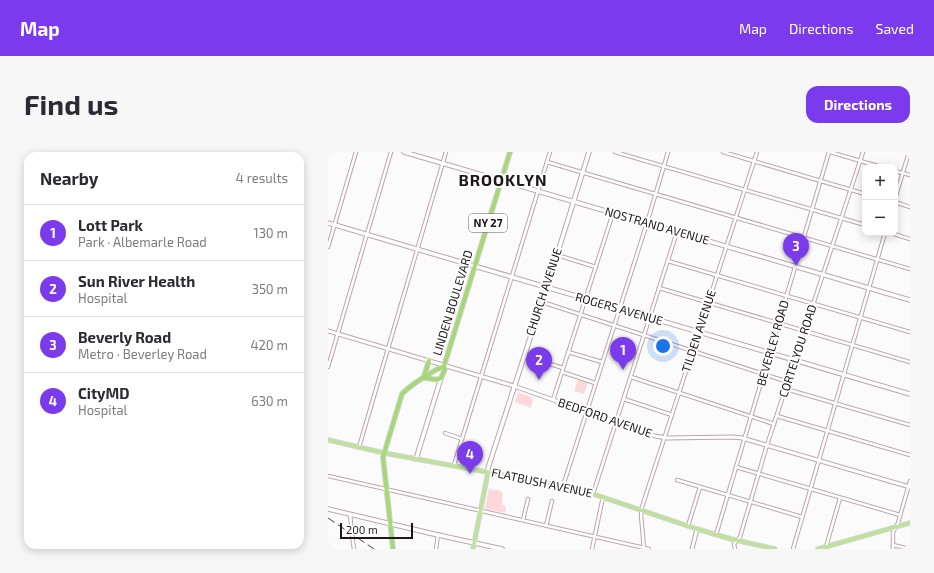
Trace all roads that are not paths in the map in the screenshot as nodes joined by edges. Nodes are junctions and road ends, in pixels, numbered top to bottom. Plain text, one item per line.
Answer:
1 (356, 152) edge
2 (392, 152) edge
3 (404, 152) edge
4 (446, 152) edge
5 (510, 152) edge
6 (550, 152) edge
7 (589, 152) edge
8 (615, 152) edge
9 (668, 152) edge
10 (723, 152) edge
11 (757, 152) edge
12 (830, 152) edge
13 (863, 152) edge
14 (909, 152) edge
15 (754, 161) junction
16 (860, 161) junction
17 (547, 162) junction
18 (442, 163) junction
19 (871, 164) edge
20 (663, 166) junction
21 (582, 172) junction
22 (898, 172) edge
23 (903, 173) junction
24 (910, 175) edge
25 (501, 180) junction
26 (820, 180) junction
27 (851, 189) junction
28 (745, 190) junction
29 (538, 191) junction
30 (862, 193) edge
31 (655, 194) junction
32 (895, 200) edge
33 (573, 202) junction
34 (898, 202) edge
35 (910, 207) edge
36 (812, 210) junction
37 (613, 213) junction
38 (736, 218) junction
39 (841, 218) junction
40 (328, 223) edge
41 (647, 223) junction
42 (862, 224) edge
43 (334, 225) junction
44 (677, 232) junction
45 (367, 235) junction
46 (898, 235) edge
47 (884, 236) edge
48 (804, 238) junction
49 (910, 239) edge
50 (726, 246) junction
51 (832, 246) junction
52 (328, 247) edge
53 (417, 249) junction
54 (556, 255) junction
55 (877, 259) junction
56 (668, 261) junction
57 (475, 266) junction
58 (596, 267) junction
59 (795, 267) junction
60 (910, 269) edge
61 (717, 275) junction
62 (823, 275) junction
63 (512, 277) junction
64 (546, 287) junction
65 (659, 288) junction
66 (869, 288) junction
67 (787, 296) junction
68 (585, 299) junction
69 (910, 300) edge
70 (541, 301) junction
71 (708, 303) junction
72 (813, 303) junction
73 (620, 309) junction
74 (580, 314) junction
75 (860, 317) junction
76 (650, 318) junction
77 (778, 323) junction
78 (614, 325) junction
79 (328, 331) edge
80 (805, 331) junction
81 (699, 332) junction
82 (910, 332) edge
83 (338, 334) junction
84 (644, 335) junction
85 (852, 345) junction
86 (387, 349) junction
87 (693, 351) junction
88 (568, 352) junction
89 (770, 353) junction
90 (524, 356) junction
91 (795, 360) junction
92 (429, 361) junction
93 (602, 362) junction
94 (910, 362) edge
95 (444, 366) junction
96 (328, 367) edge
97 (563, 368) junction
98 (562, 372) junction
99 (764, 374) junction
100 (844, 374) junction
101 (482, 376) junction
102 (630, 377) junction
103 (423, 378) junction
104 (441, 378) junction
105 (788, 382) junction
106 (595, 383) junction
107 (514, 386) junction
108 (786, 389) junction
109 (679, 393) junction
110 (910, 394) edge
111 (624, 399) junction
112 (553, 400) junction
113 (835, 403) junction
114 (586, 412) junction
115 (672, 415) junction
116 (777, 416) junction
117 (751, 417) junction
118 (616, 422) junction
119 (774, 424) junction
120 (910, 425) edge
121 (827, 431) junction
122 (444, 433) dead end
123 (462, 438) junction
124 (664, 438) junction
125 (745, 438) junction
126 (328, 440) edge
127 (767, 445) junction
128 (358, 447) junction
129 (384, 453) junction
130 (910, 455) edge
131 (416, 459) junction
132 (819, 460) junction
133 (454, 465) junction
134 (736, 467) junction
135 (488, 472) junction
136 (758, 474) junction
137 (328, 476) edge
138 (677, 480) dead end
139 (910, 481) edge
140 (563, 486) junction
141 (700, 487) junction
142 (909, 487) edge
143 (810, 489) junction
144 (386, 490) junction
145 (593, 494) junction
146 (728, 495) junction
147 (603, 497) junction
148 (840, 498) junction
149 (528, 499) dead end
150 (552, 501) dead end
151 (750, 502) junction
152 (328, 509) edge
153 (480, 511) junction
154 (642, 511) junction
155 (350, 514) junction
156 (900, 515) junction
157 (802, 517) junction
158 (523, 520) junction
159 (390, 523) junction
160 (910, 523) edge
161 (546, 526) junction
162 (688, 526) junction
163 (895, 527) junction
164 (697, 529) junction
165 (438, 535) junction
166 (716, 535) junction
167 (594, 537) junction
168 (737, 541) junction
169 (474, 542) junction
170 (893, 545) junction
171 (826, 547) junction
172 (644, 548) edge
173 (354, 549) edge
174 (393, 549) edge
175 (436, 549) edge
176 (473, 549) edge
177 (502, 549) edge
178 (592, 549) edge
179 (649, 549) edge
180 (692, 549) edge
181 (735, 549) edge
182 (775, 549) edge
183 (793, 549) edge
184 (818, 549) edge
185 (893, 549) edge
186 (910, 549) edge

1 - 43 street
2 - 45 street
3 - 18 main road, NOSTRAND AVENUE
4 - 18 street
5 - 25 highway, LINDEN BOULEVARD / NY 27
6 - 17 street
7 - 21 main road, CHURCH AVENUE
8 - 20 street
9 - 20 street
10 - 15 street
11 - 15 street, TILDEN AVENUE
12 - 16 street
12 - 26 street, BEVERLEY ROAD
13 - 16 street, CORTELYOU ROAD
14 - 23 street
15 - 26 street
15 - 28 street, TILDEN AVENUE
16 - 19 street
16 - 27 street, CORTELYOU ROAD
17 - 21 street
17 - 29 street
18 - 25 main road, NOSTRAND AVENUE
18 - 53 street
20 - 28 street
20 - 31 street
21 - 31 street
21 - 33 main road, CHURCH AVENUE
22 - 23 street
23 - 24 street
23 - 32 street
25 - 29 main road, NOSTRAND AVENUE
25 - 57 highway, LINDEN BOULEVARD / NY 27
26 - 27 street
26 - 36 street, BEVERLEY ROAD
27 - 30 street
27 - 39 street, CORTELYOU ROAD
28 - 36 street
28 - 38 street, TILDEN AVENUE
29 - 33 main road, NOSTRAND AVENUE
29 - 63 street
31 - 38 street
31 - 41 street
33 - 37 main road, NOSTRAND AVENUE
33 - 54 main road, CHURCH AVENUE
34 - 35 street
36 - 39 street
36 - 48 street, BEVERLEY ROAD
37 - 41 main road, NOSTRAND AVENUE
37 - 58 street
38 - 48 street
38 - 50 street, TILDEN AVENUE
39 - 42 street
39 - 51 street, CORTELYOU ROAD
40 - 43 main road, ROGERS AVENUE
41 - 44 main road, NOSTRAND AVENUE
41 - 73 street
43 - 45 main road, ROGERS AVENUE
43 - 52 street
44 - 50 main road, NOSTRAND AVENUE
44 - 56 street
45 - 53 main road, ROGERS AVENUE
45 - 83 street
46 - 49 street
47 - 55 street
48 - 51 street
48 - 59 street, BEVERLEY ROAD
50 - 59 main road, NOSTRAND AVENUE
50 - 61 street, TILDEN AVENUE
51 - 55 street
51 - 62 street, CORTELYOU ROAD
53 - 57 main road, ROGERS AVENUE
53 - 86 street
54 - 58 street
54 - 64 main road, CHURCH AVENUE
55 - 60 street
55 - 66 street
56 - 61 street
56 - 65 street
57 - 63 main road, ROGERS AVENUE
57 - 95 highway, LINDEN BOULEVARD / NY 27
58 - 68 street
59 - 62 main road, NOSTRAND AVENUE
59 - 67 street, BEVERLEY ROAD
61 - 67 street
61 - 71 street, TILDEN AVENUE
62 - 66 main road, NOSTRAND AVENUE
62 - 72 street, CORTELYOU ROAD
63 - 64 main road, ROGERS AVENUE
63 - 101 street
64 - 68 main road, ROGERS AVENUE
64 - 70 main road, CHURCH AVENUE
65 - 71 street
65 - 76 street
66 - 69 main road, NOSTRAND AVENUE
66 - 75 street
67 - 72 street
67 - 77 street, BEVERLEY ROAD
68 - 73 main road, ROGERS AVENUE
68 - 74 street
70 - 74 street
70 - 90 main road, CHURCH AVENUE
71 - 77 street
71 - 81 street, TILDEN AVENUE
72 - 75 street
72 - 80 street, CORTELYOU ROAD
73 - 76 main road, ROGERS AVENUE
73 - 78 street
74 - 78 street
74 - 88 street
75 - 82 street
75 - 85 street
76 - 81 main road, ROGERS AVENUE
76 - 84 street
77 - 80 street
77 - 89 street, BEVERLEY ROAD
78 - 84 street
78 - 93 street
79 - 83 street, BEDFORD AVENUE
80 - 85 street
80 - 91 street, CORTELYOU ROAD
81 - 87 street, TILDEN AVENUE
81 - 89 main road, ROGERS AVENUE
83 - 86 street, BEDFORD AVENUE
83 - 96 street
84 - 87 street
84 - 102 street
85 - 94 street
85 - 100 street
86 - 92 street, BEDFORD AVENUE
86 - 128 street
87 - 99 street
87 - 109 street, TILDEN AVENUE
88 - 93 street
88 - 97 street
89 - 91 main road, ROGERS AVENUE
89 - 99 street, BEVERLEY ROAD
90 - 97 street
90 - 107 main road, CHURCH AVENUE
91 - 100 main road, ROGERS AVENUE
91 - 105 street, CORTELYOU ROAD
92 - 95 street, BEDFORD AVENUE
92 - 103 highway
93 - 106 street
95 - 101 street, BEDFORD AVENUE
95 - 103 highway
95 - 104 highway, LINDEN BOULEVARD / NY 27
97 - 98 street
98 - 106 street
98 - 112 street
99 - 105 street
99 - 117 street, BEVERLEY ROAD
100 - 110 main road, ROGERS AVENUE
100 - 113 street
101 - 107 street, BEDFORD AVENUE
101 - 123 street
102 - 109 street
102 - 111 street
103 - 104 highway
103 - 129 highway
104 - 131 main road, LINDEN BOULEVARD
105 - 108 street, CORTELYOU ROAD
106 - 114 street
107 - 112 street, BEDFORD AVENUE
107 - 135 main road, CHURCH AVENUE
108 - 113 street
108 - 116 street, CORTELYOU ROAD
109 - 115 street, TILDEN AVENUE
109 - 117 street
111 - 115 street
111 - 118 street
112 - 114 street, BEDFORD AVENUE
113 - 120 street
113 - 121 street
114 - 118 street, BEDFORD AVENUE
114 - 140 street
115 - 124 street, TILDEN AVENUE
116 - 119 street, CORTELYOU ROAD
116 - 121 street
117 - 119 street
117 - 125 street, BEVERLEY ROAD
118 - 124 street, BEDFORD AVENUE
118 - 145 street
119 - 127 street, CORTELYOU ROAD
121 - 130 street
121 - 132 street
122 - 123 street
123 - 133 street
124 - 125 street, BEDFORD AVENUE
124 - 154 street, TILDEN AVENUE
125 - 127 street, BEDFORD AVENUE
125 - 134 street, BEVERLEY ROAD
126 - 128 main road, FLATBUSH AVENUE
127 - 132 street, BEDFORD AVENUE
127 - 136 street, CORTELYOU ROAD
128 - 129 main road, FLATBUSH AVENUE
129 - 131 main road, FLATBUSH AVENUE
129 - 144 highway
131 - 133 main road, FLATBUSH AVENUE
132 - 142 street, BEDFORD AVENUE
132 - 143 street
133 - 135 main road, FLATBUSH AVENUE
134 - 136 street
134 - 146 street, BEVERLEY ROAD
135 - 140 main road, FLATBUSH AVENUE
135 - 153 main road, CHURCH AVENUE
136 - 143 street
136 - 151 street, CORTELYOU ROAD
137 - 144 street
138 - 141 street
139 - 142 street
140 - 145 main road, FLATBUSH AVENUE
141 - 146 street
141 - 162 street
142 - 156 street
143 - 148 street
143 - 157 street
144 - 153 street
144 - 159 highway
145 - 147 main road, FLATBUSH AVENUE
146 - 151 street
146 - 166 street, BEVERLEY ROAD
147 - 154 main road, FLATBUSH AVENUE
147 - 167 street
148 - 156 street
148 - 171 street
149 - 158 street
150 - 161 street
151 - 157 street
151 - 168 street, CORTELYOU ROAD
152 - 155 main road
153 - 158 street
153 - 169 main road, CHURCH AVENUE
154 - 162 main road, FLATBUSH AVENUE
154 - 172 street, TILDEN AVENUE
155 - 159 main road
155 - 173 street, bridge
156 - 163 street
157 - 183 street
158 - 161 street
159 - 165 main road
159 - 174 highway
160 - 163 main road
161 - 167 street
162 - 164 main road, FLATBUSH AVENUE
163 - 170 street
163 - 171 main road
164 - 166 main road, FLATBUSH AVENUE
164 - 180 street
165 - 169 main road
165 - 175 street
166 - 168 main road, FLATBUSH AVENUE
167 - 172 street
167 - 178 street
168 - 181 street, CORTELYOU ROAD
168 - 182 main road, FLATBUSH AVENUE
169 - 176 main road, CHURCH AVENUE
169 - 177 main road
170 - 185 street
170 - 186 street
171 - 184 main road
172 - 179 street

